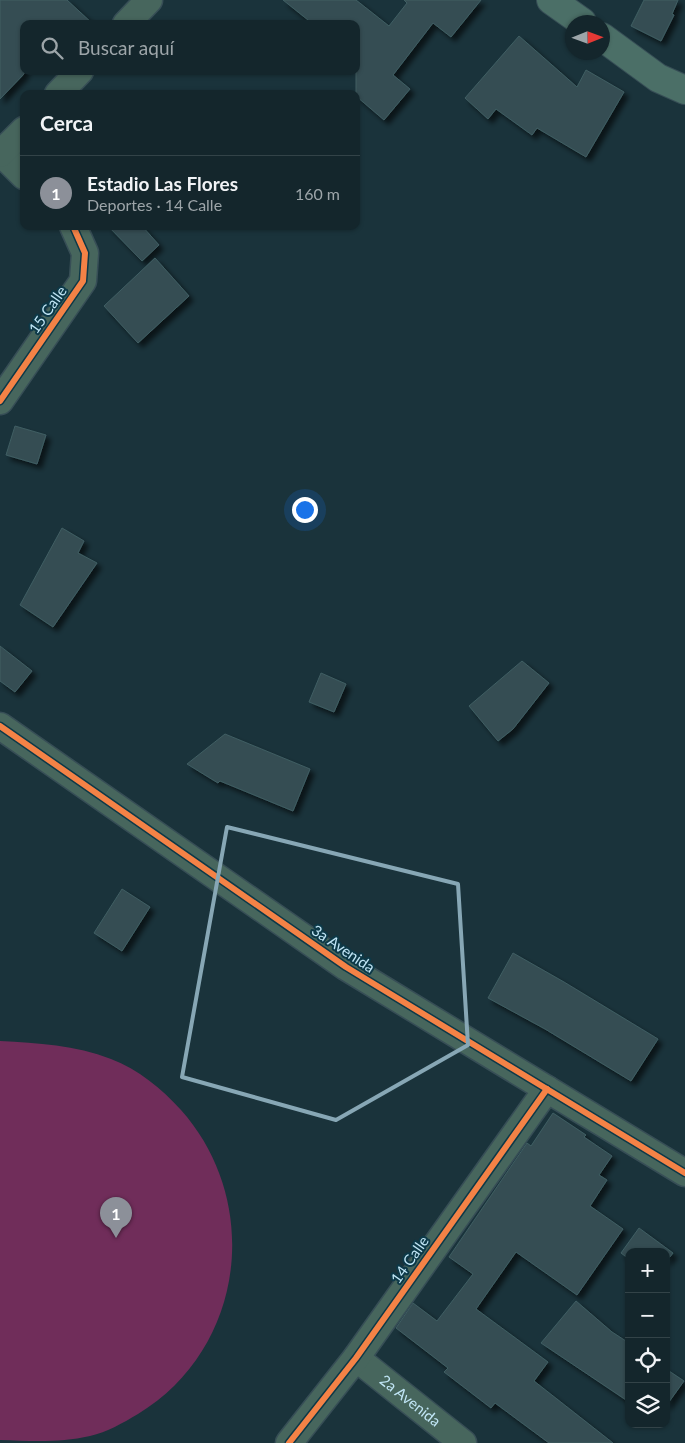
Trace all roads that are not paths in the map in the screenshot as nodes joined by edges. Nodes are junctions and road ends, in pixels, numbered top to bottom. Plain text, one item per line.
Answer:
1 (149, 0) edge
2 (551, 0) edge
3 (572, 15) edge
4 (130, 20) edge
5 (610, 44) edge
6 (76, 75) edge
7 (62, 90) edge
8 (685, 90) edge
9 (20, 134) edge
10 (1, 153) edge
11 (20, 172) edge
12 (75, 230) edge
13 (0, 400) edge
14 (0, 726) edge
15 (547, 1089) junction
16 (685, 1173) edge
17 (356, 1358) junction
18 (290, 1443) edge
19 (463, 1443) edge

1 - 4 street
2 - 3 main road
5 - 8 main road
6 - 7 street
9 - 10 street
10 - 11 street
12 - 13 street, 15 Calle
14 - 15 street, 3a Avenida
15 - 16 street, 3a Avenida
15 - 17 street, 14 Calle
17 - 18 street, 14 Calle
17 - 19 street, 2a Avenida

